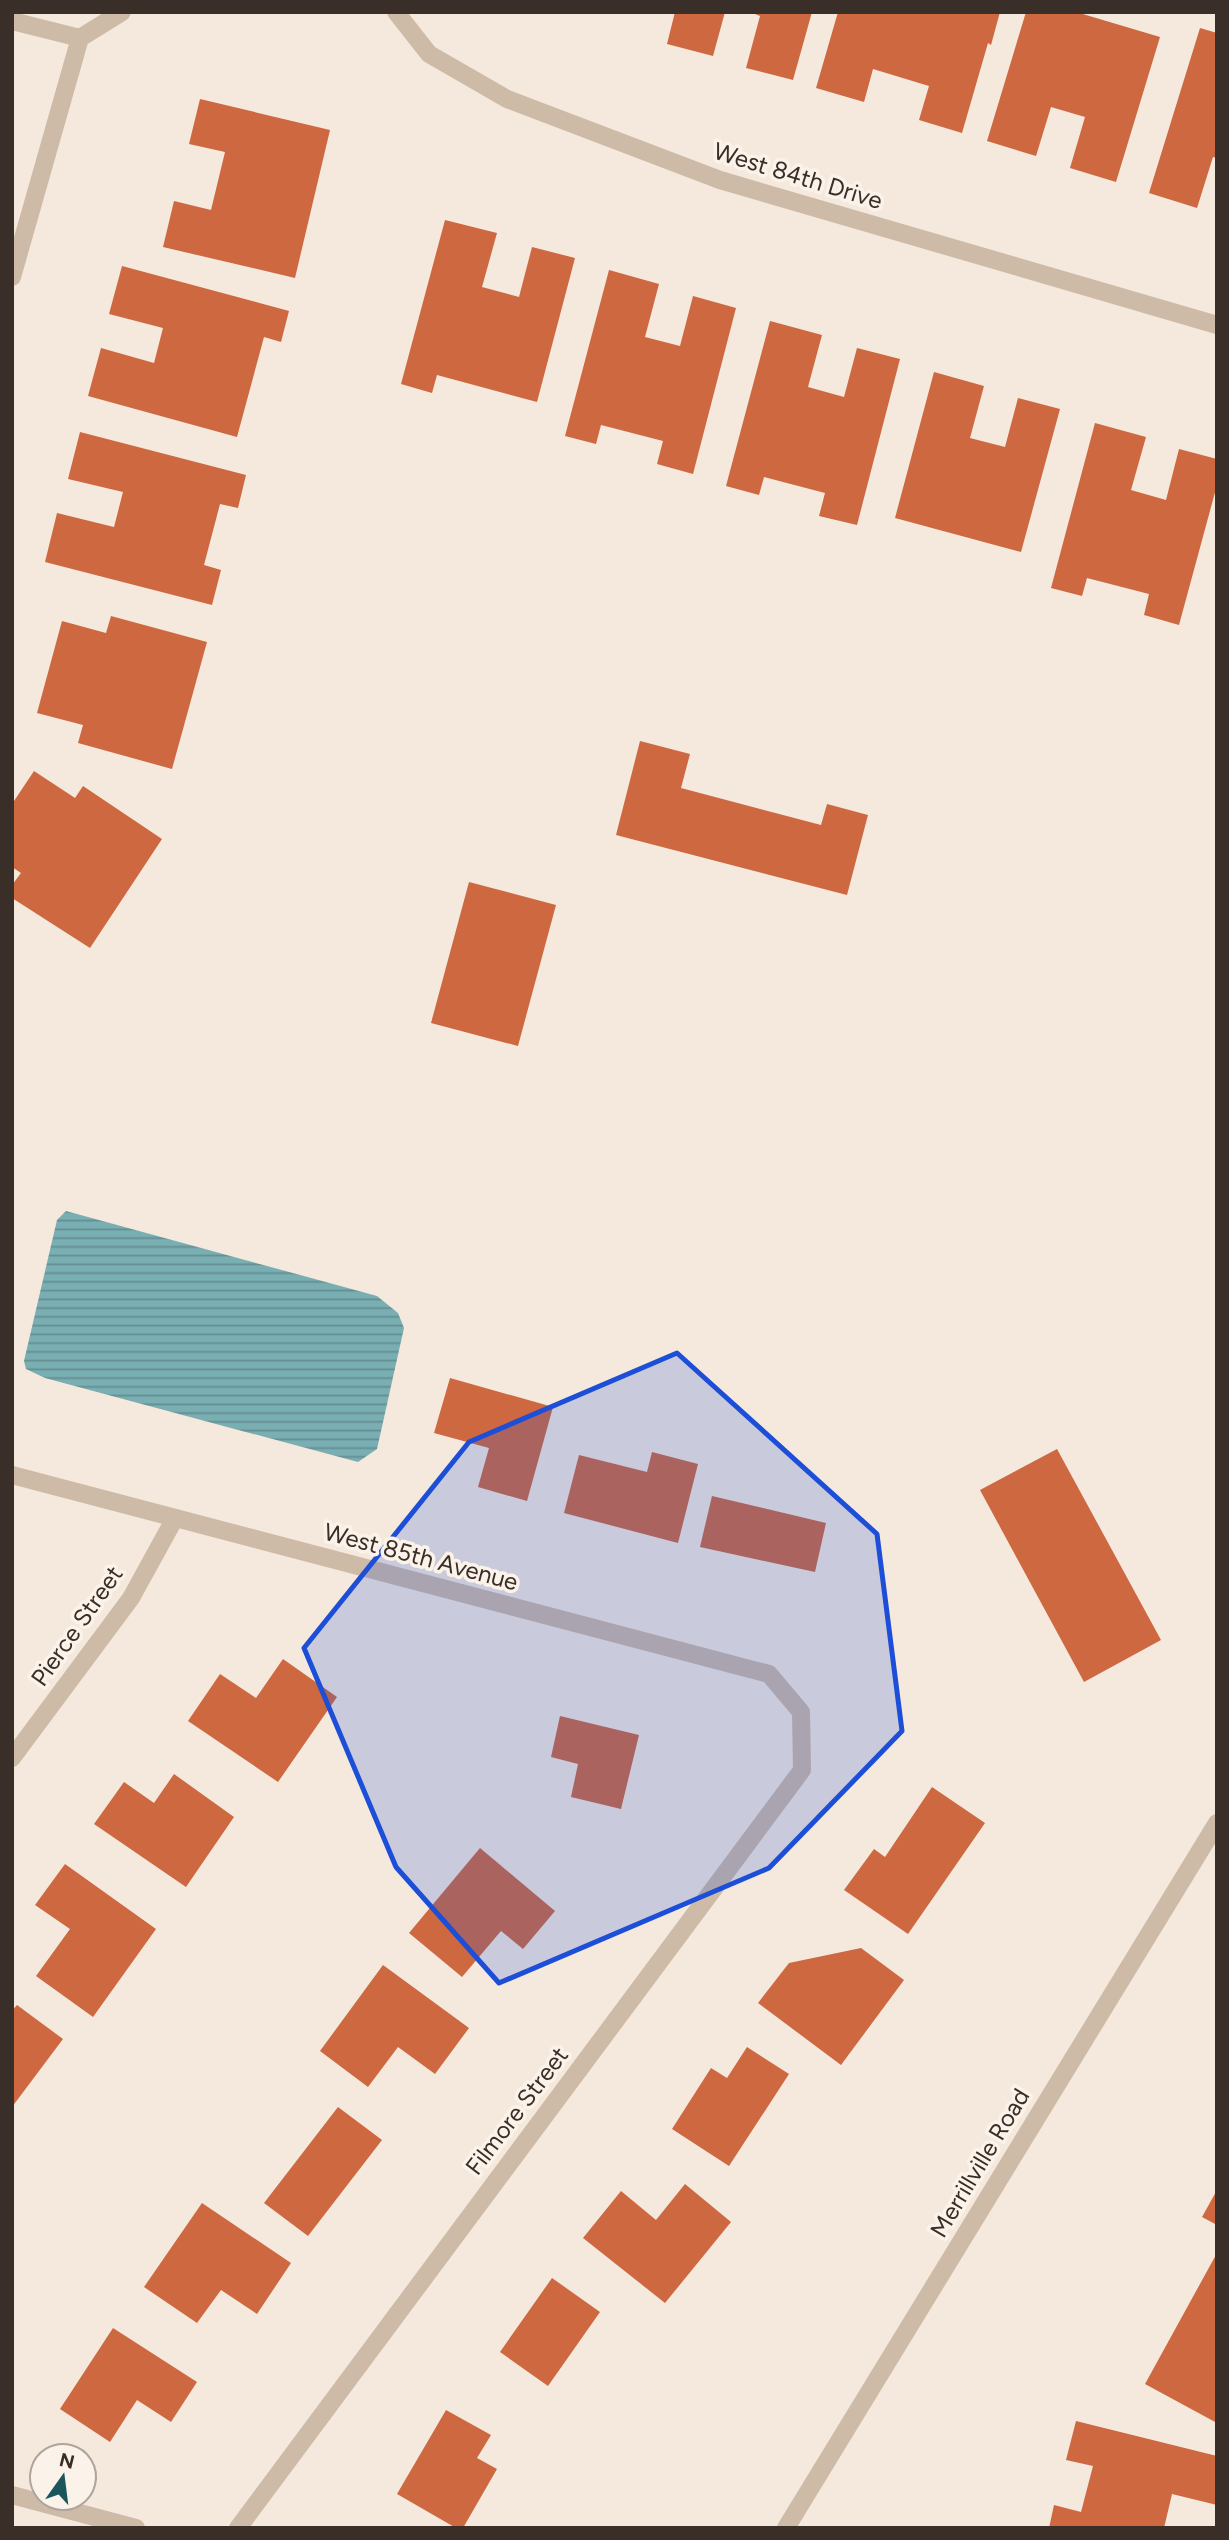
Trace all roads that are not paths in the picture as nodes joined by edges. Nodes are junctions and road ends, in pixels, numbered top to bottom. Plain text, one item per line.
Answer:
1 (122, 12) edge
2 (396, 12) edge
3 (12, 21) edge
4 (79, 38) junction
5 (12, 277) edge
6 (1217, 325) edge
7 (12, 1475) edge
8 (175, 1518) junction
9 (801, 1712) joint
10 (12, 1758) edge
11 (1217, 1823) edge
12 (12, 2495) edge
13 (136, 2528) edge
14 (238, 2528) edge
15 (786, 2528) edge

1 - 4 street
2 - 6 street, West 84th Drive
3 - 4 street
4 - 5 street
7 - 8 street, West 85th Avenue
8 - 9 street, West 85th Avenue
8 - 10 street, Pierce Street
9 - 14 street, Filmore Street
11 - 15 street, Merrillville Road
12 - 13 street

